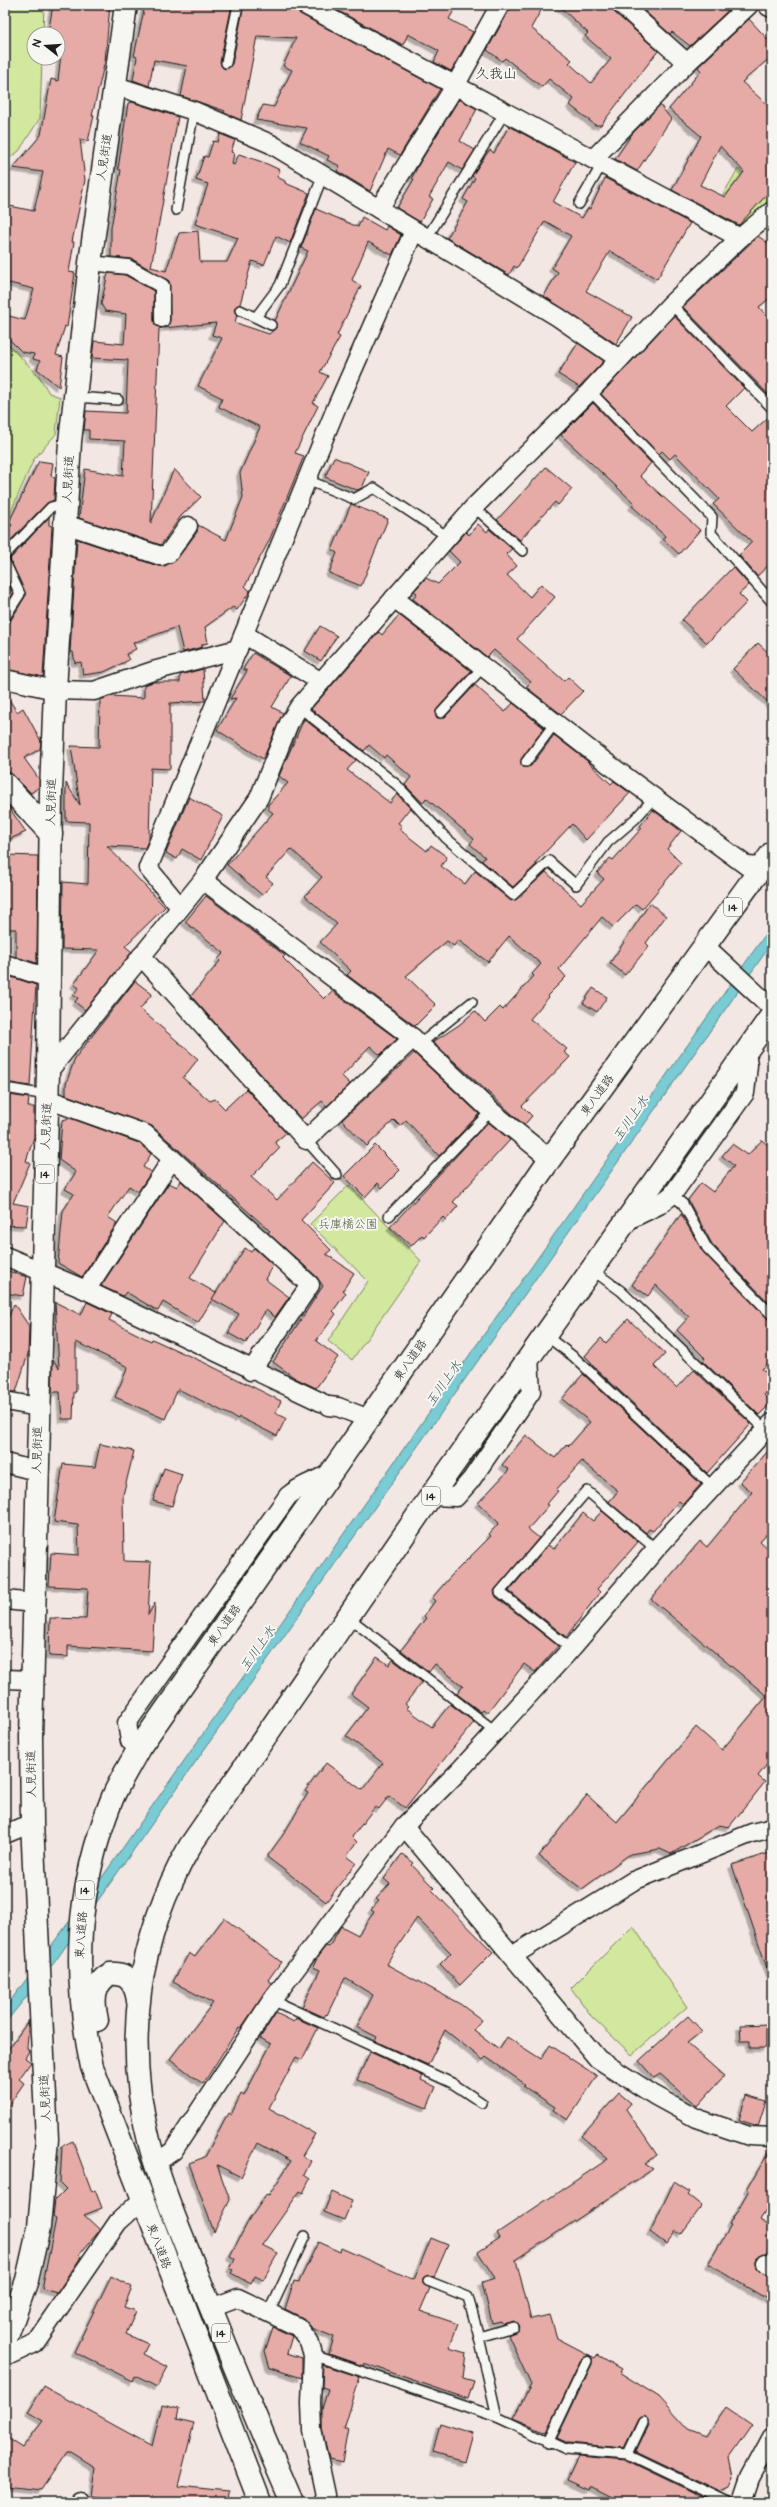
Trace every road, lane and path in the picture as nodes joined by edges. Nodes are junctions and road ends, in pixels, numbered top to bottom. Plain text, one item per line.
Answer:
1 (126, 5) edge
2 (238, 5) edge
3 (305, 5) edge
4 (500, 5) edge
5 (622, 5) edge
6 (749, 5) edge
7 (226, 63) dead end
8 (687, 63) junction
9 (113, 85) junction
10 (455, 86) junction
11 (194, 111) junction
12 (505, 112) junction
13 (598, 162) junction
14 (323, 175) junction
15 (579, 204) dead end
16 (379, 209) junction
17 (176, 210) dead end
18 (772, 211) edge
19 (420, 235) junction
20 (740, 238) junction
21 (90, 263) junction
22 (671, 304) junction
23 (240, 310) dead end
24 (256, 316) junction
25 (162, 320) dead end
26 (271, 325) dead end
27 (619, 359) junction
28 (590, 391) junction
29 (75, 397) junction
30 (118, 400) dead end
31 (772, 408) edge
32 (307, 480) junction
33 (474, 507) junction
34 (66, 513) junction
35 (188, 526) dead end
36 (448, 537) junction
37 (523, 551) dead end
38 (5, 555) edge
39 (5, 562) edge
40 (394, 598) junction
41 (772, 602) edge
42 (5, 617) edge
43 (241, 641) junction
44 (483, 667) junction
45 (5, 679) edge
46 (321, 682) junction
47 (55, 690) junction
48 (299, 707) junction
49 (441, 714) dead end
50 (555, 723) junction
51 (526, 762) dead end
52 (5, 784) edge
53 (654, 798) junction
54 (51, 834) junction
55 (767, 860) edge
56 (203, 880) junction
57 (180, 907) junction
58 (705, 946) junction
59 (141, 956) junction
60 (5, 964) edge
61 (48, 978) junction
62 (472, 1002) dead end
63 (769, 1008) edge
64 (417, 1041) junction
65 (746, 1051) junction
66 (48, 1072) junction
67 (5, 1088) edge
68 (47, 1097) junction
69 (491, 1111) junction
70 (306, 1140) junction
71 (172, 1159) junction
72 (550, 1159) junction
73 (337, 1175) dead end
74 (672, 1195) junction
75 (389, 1216) dead end
76 (623, 1223) junction
77 (5, 1256) edge
78 (591, 1269) junction
79 (41, 1272) junction
80 (86, 1290) junction
81 (772, 1315) edge
82 (545, 1335) junction
83 (251, 1371) junction
84 (5, 1401) edge
85 (38, 1407) junction
86 (369, 1419) junction
87 (769, 1426) edge
88 (5, 1463) edge
89 (36, 1471) junction
90 (714, 1488) junction
91 (656, 1549) junction
92 (5, 1600) edge
93 (34, 1603) junction
94 (347, 1617) junction
95 (571, 1649) junction
96 (5, 1679) edge
97 (32, 1680) junction
98 (495, 1731) junction
99 (32, 1823) junction
100 (404, 1826) junction
101 (772, 1828) edge
102 (5, 1834) edge
103 (512, 1956) junction
104 (272, 2000) junction
105 (138, 2001) junction
106 (482, 2103) dead end
107 (109, 2114) junction
108 (772, 2137) edge
109 (156, 2162) junction
110 (142, 2200) junction
111 (305, 2236) dead end
112 (428, 2281) dead end
113 (211, 2308) junction
114 (269, 2312) junction
115 (513, 2327) dead end
116 (480, 2338) junction
117 (5, 2342) edge
118 (314, 2355) junction
119 (5, 2357) edge
120 (587, 2361) dead end
121 (498, 2417) junction
122 (643, 2422) dead end
123 (772, 2437) edge
124 (548, 2443) junction
125 (628, 2454) junction
126 (260, 2502) edge
127 (292, 2502) edge
128 (323, 2502) edge
129 (728, 2502) edge
130 (742, 2502) edge

1 - 9 main road, 人見街道 / 14
2 - 7 lane
3 - 10 street
4 - 10 street
5 - 8 street
6 - 8 street
8 - 13 street
9 - 11 street
9 - 21 main road, 人見街道 / 14
10 - 12 street
10 - 16 street
11 - 14 street
11 - 17 lane
12 - 13 street
12 - 19 lane
13 - 15 lane
13 - 20 street
14 - 16 street
14 - 24 lane
16 - 19 street
18 - 20 street
19 - 27 street
19 - 32 street
20 - 22 street
21 - 25 street
21 - 29 main road, 人見街道 / 14
22 - 27 street
22 - 31 lane
23 - 24 lane
24 - 26 lane
27 - 28 street
28 - 33 street
28 - 41 lane
29 - 30 lane
29 - 34 main road, 人見街道 / 14
32 - 36 lane
32 - 43 street
33 - 36 street
33 - 37 lane
34 - 35 street
34 - 38 lane
34 - 47 main road, 人見街道 / 14
36 - 40 street
39 - 42 lane
40 - 44 street
40 - 46 street
43 - 46 street
43 - 47 street
43 - 57 street
44 - 49 lane
44 - 50 street
45 - 47 street
46 - 48 street
47 - 54 main road, 人見街道 / 14
48 - 53 lane
48 - 56 street
50 - 51 lane
50 - 53 street
52 - 54 main road
53 - 55 street
54 - 61 main road, 人見街道 / 14
55 - 58 main road, 東八道路 / 14
56 - 57 street
56 - 64 street
57 - 59 street
58 - 63 street
58 - 72 main road, 東八道路 / 14
59 - 66 street
59 - 70 street
60 - 61 street
61 - 66 main road, 人見街道 / 14
62 - 64 lane
63 - 65 main road, 14
64 - 69 street
64 - 70 street
65 - 74 street
65 - 76 main road, 14
66 - 68 main road, 人見街道 / 14
67 - 68 lane
68 - 71 street
68 - 79 main road, 人見街道 / 14
69 - 72 street
69 - 75 lane
70 - 73 lane
71 - 80 street
71 - 83 street
72 - 86 main road, 東八道路 / 14
74 - 76 street
74 - 81 lane
76 - 78 main road, 14
77 - 79 street
78 - 82 main road, 14
78 - 87 lane
79 - 80 street
79 - 85 main road, 人見街道 / 14
80 - 83 street
82 - 90 lane
82 - 94 main road, 14
83 - 86 street
84 - 85 street
85 - 89 main road, 人見街道 / 14
86 - 107 main road, 東八道路 / 14
87 - 90 street
88 - 89 street
89 - 93 main road, 人見街道 / 14
90 - 91 street
91 - 95 street
91 - 95 lane
92 - 93 street
93 - 97 main road, 人見街道 / 14
94 - 98 lane
94 - 105 main road, 14
95 - 98 street
96 - 97 street
97 - 99 main road, 人見街道 / 14
98 - 100 street
99 - 102 street
99 - 117 main road, 人見街道 / 14
100 - 103 street
100 - 104 street
101 - 103 street
103 - 108 street
104 - 106 lane
104 - 109 street
105 - 107 main road
105 - 109 main road, 14
107 - 110 main road, 東八道路 / 14
109 - 113 main road, 14
110 - 119 street
110 - 126 main road, 東八道路 / 14
111 - 114 lane
112 - 116 lane
113 - 114 street
113 - 127 main road, 14
114 - 118 street
115 - 116 lane
116 - 121 lane
118 - 121 lane
118 - 128 street
120 - 124 lane
121 - 124 lane
122 - 125 lane
123 - 130 street
124 - 125 lane
125 - 129 lane

